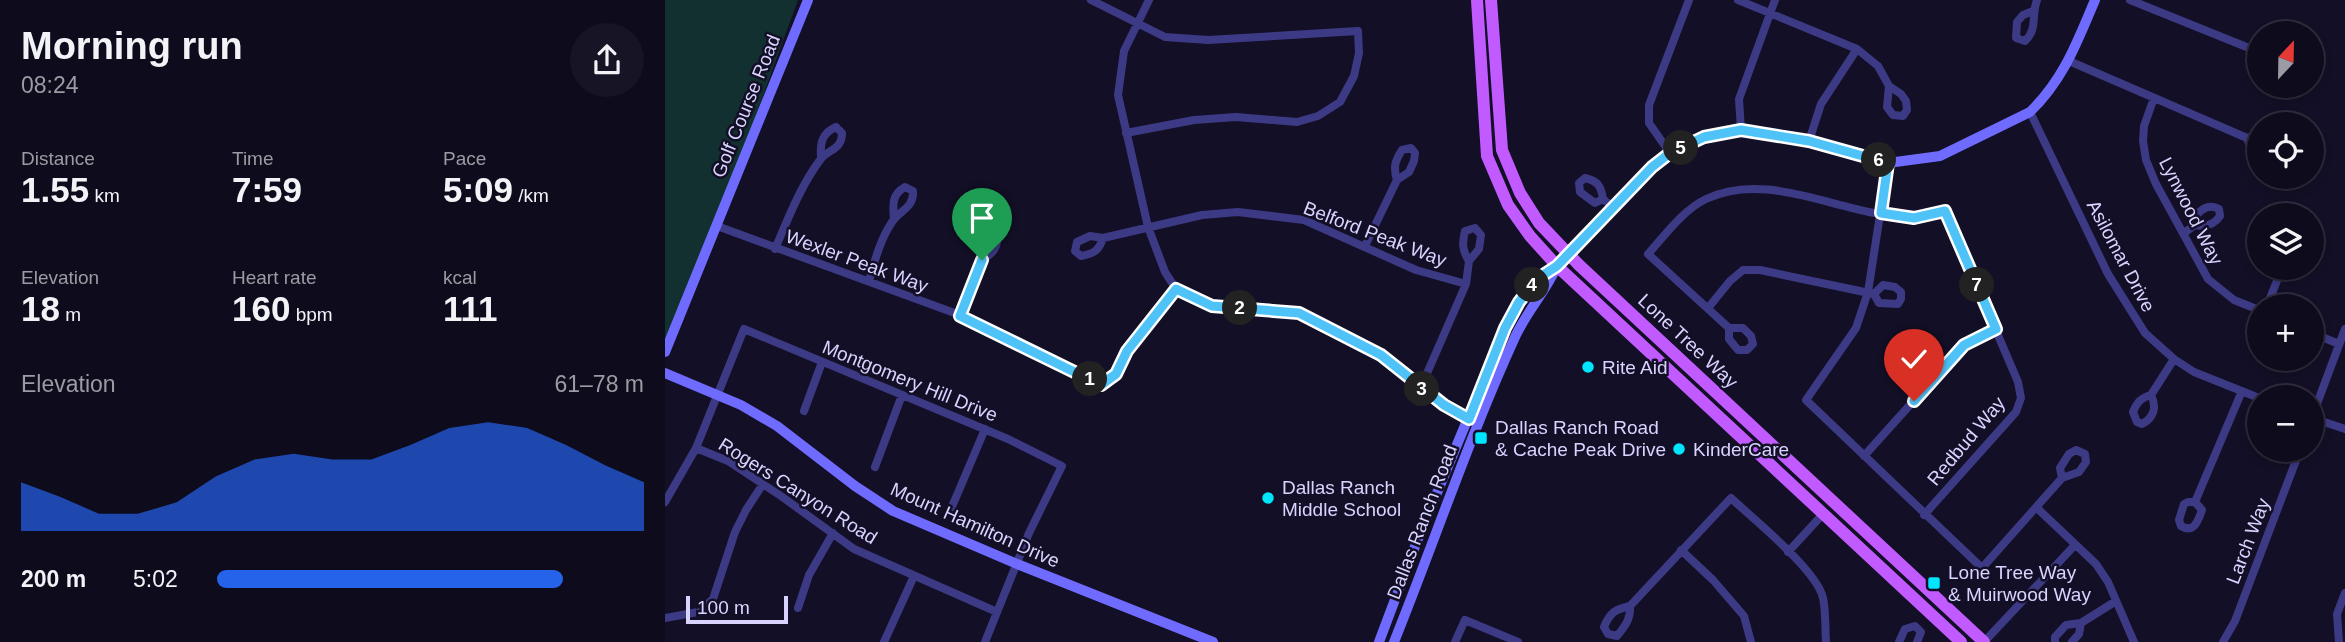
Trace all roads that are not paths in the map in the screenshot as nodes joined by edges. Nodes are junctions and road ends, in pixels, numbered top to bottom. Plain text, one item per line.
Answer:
1 (808, 0) edge
2 (1091, 0) edge
3 (1149, 0) edge
4 (1477, 0) edge
5 (1492, 0) edge
6 (1689, 0) edge
7 (1738, 0) edge
8 (1775, 0) edge
9 (2037, 0) edge
10 (2095, 0) edge
11 (2130, 0) edge
12 (2033, 11) dead end
13 (1769, 13) junction
14 (1136, 23) junction
15 (2247, 46) edge
16 (1857, 49) junction
17 (2069, 61) junction
18 (1889, 86) dead end
19 (2154, 98) junction
20 (2030, 112) junction
21 (1741, 130) junction
22 (1126, 133) junction
23 (2247, 138) edge
24 (1809, 141) junction
25 (1670, 153) junction
26 (821, 157) dead end
27 (1888, 163) junction
28 (1397, 180) dead end
29 (1603, 199) dead end
30 (1613, 208) junction
31 (1881, 213) junction
32 (894, 219) dead end
33 (2195, 225) dead end
34 (717, 226) junction
35 (1148, 228) junction
36 (2184, 233) junction
37 (1103, 238) dead end
38 (1365, 246) junction
39 (775, 249) junction
40 (1568, 254) junction
41 (982, 260) dead end
42 (1469, 261) dead end
43 (1557, 266) junction
44 (869, 281) junction
45 (1466, 284) junction
46 (1176, 289) junction
47 (1871, 293) junction
48 (2247, 305) edge
49 (1708, 308) junction
50 (960, 316) junction
51 (1729, 328) dead end
52 (2345, 328) edge
53 (1996, 329) junction
54 (2324, 337) edge
55 (2339, 344) junction
56 (665, 352) edge
57 (2174, 359) junction
58 (822, 362) junction
59 (665, 373) edge
60 (2324, 385) edge
61 (1420, 387) junction
62 (1690, 390) junction
63 (2242, 391) junction
64 (2247, 393) edge
65 (902, 395) junction
66 (2151, 395) dead end
67 (717, 396) junction
68 (804, 411) dead end
69 (1474, 421) junction
70 (2324, 422) edge
71 (1749, 423) junction
72 (985, 429) junction
73 (2345, 429) edge
74 (696, 448) junction
75 (1864, 456) junction
76 (2295, 462) edge
77 (875, 467) dead end
78 (2062, 478) dead end
79 (763, 484) junction
80 (665, 502) edge
81 (2195, 502) dead end
82 (2037, 508) junction
83 (951, 509) dead end
84 (1823, 514) junction
85 (1924, 515) junction
86 (833, 533) junction
87 (2074, 546) junction
88 (1681, 550) junction
89 (1788, 552) junction
90 (1017, 564) junction
91 (1405, 572) junction
92 (915, 576) junction
93 (2345, 593) edge
94 (2116, 601) junction
95 (1630, 606) dead end
96 (798, 608) dead end
97 (997, 612) junction
98 (665, 618) edge
99 (2081, 624) junction
100 (1394, 640) edge
101 (884, 642) edge
102 (985, 642) edge
103 (1213, 642) edge
104 (1379, 642) edge
105 (1455, 642) edge
106 (1518, 642) edge
107 (1751, 642) edge
108 (1826, 642) edge
109 (1899, 642) edge
110 (1917, 642) edge
111 (1961, 642) edge
112 (1984, 642) edge
113 (2056, 642) edge
114 (2073, 642) edge
115 (2134, 642) edge
116 (2223, 642) edge
117 (2339, 642) edge

1 - 34 street, Golf Course Road
2 - 14 street
3 - 14 street
4 - 43 main road, Lone Tree Way
5 - 40 main road, Lone Tree Way
6 - 25 street
7 - 13 street
8 - 13 street
9 - 12 street
10 - 17 street
11 - 15 street
13 - 16 street
13 - 21 street
14 - 22 street
14 - 22 street
16 - 18 street
16 - 24 street
17 - 19 street
17 - 20 street
19 - 23 street
19 - 36 street, Lynwood Way
20 - 27 street
20 - 57 street, Asilomar Drive
21 - 24 street, Dallas Ranch Road
21 - 25 street, Dallas Ranch Road
22 - 35 street
24 - 27 street, Dallas Ranch Road
25 - 30 street, Dallas Ranch Road
26 - 39 street
27 - 31 street
28 - 38 street
29 - 30 street
30 - 40 street, Dallas Ranch Road
31 - 47 street
31 - 49 street
31 - 53 street, Redbud Way
32 - 44 street
33 - 36 street
34 - 39 street, Wexler Peak Way
34 - 56 street, Golf Course Road
35 - 37 street, Belford Peak Way
35 - 38 street, Belford Peak Way
35 - 46 street
36 - 48 street, Lynwood Way
38 - 45 street, Belford Peak Way
39 - 44 street, Wexler Peak Way
40 - 43 street, Dallas Ranch Road
40 - 71 main road, Lone Tree Way
41 - 50 street
42 - 45 street
43 - 62 main road, Lone Tree Way
43 - 69 street, Dallas Ranch Road
44 - 50 street, Wexler Peak Way
45 - 61 street
46 - 50 street, Wexler Peak Way
46 - 61 street
47 - 49 street
47 - 75 street
49 - 51 street
52 - 55 street
53 - 75 street
53 - 85 street, Redbud Way
54 - 55 street
55 - 60 street
57 - 63 street, Asilomar Drive
57 - 66 street
58 - 65 street, Montgomery Hill Drive
58 - 67 street, Montgomery Hill Drive
58 - 68 street
59 - 67 street, Mount Hamilton Drive
61 - 69 street
62 - 71 main road
62 - 84 main road, Lone Tree Way
63 - 64 street, Asilomar Drive
63 - 81 street
65 - 72 street, Montgomery Hill Drive
65 - 77 street
67 - 74 street
67 - 90 street, Mount Hamilton Drive
69 - 91 street, Dallas Ranch Road
69 - 100 street, Dallas Ranch Road
70 - 73 street
71 - 112 main road, Lone Tree Way
72 - 83 street
72 - 90 street, Montgomery Hill Drive
74 - 79 street, Rogers Canyon Road
74 - 80 street
75 - 85 street
76 - 116 street, Larch Way
78 - 82 street
79 - 86 street, Rogers Canyon Road
79 - 98 street
82 - 85 street
82 - 87 street
84 - 89 street
84 - 111 main road, Lone Tree Way
86 - 92 street, Rogers Canyon Road
86 - 96 street
87 - 94 street
87 - 112 street
88 - 89 street
88 - 95 street
88 - 107 street
89 - 108 street
90 - 97 street
90 - 103 street, Mount Hamilton Drive
91 - 100 street
91 - 104 street, Dallas Ranch Road
92 - 97 street, Rogers Canyon Road
92 - 101 street
93 - 117 street
94 - 99 street
94 - 115 street
97 - 102 street
99 - 113 street
99 - 114 street
105 - 106 street
109 - 110 street

